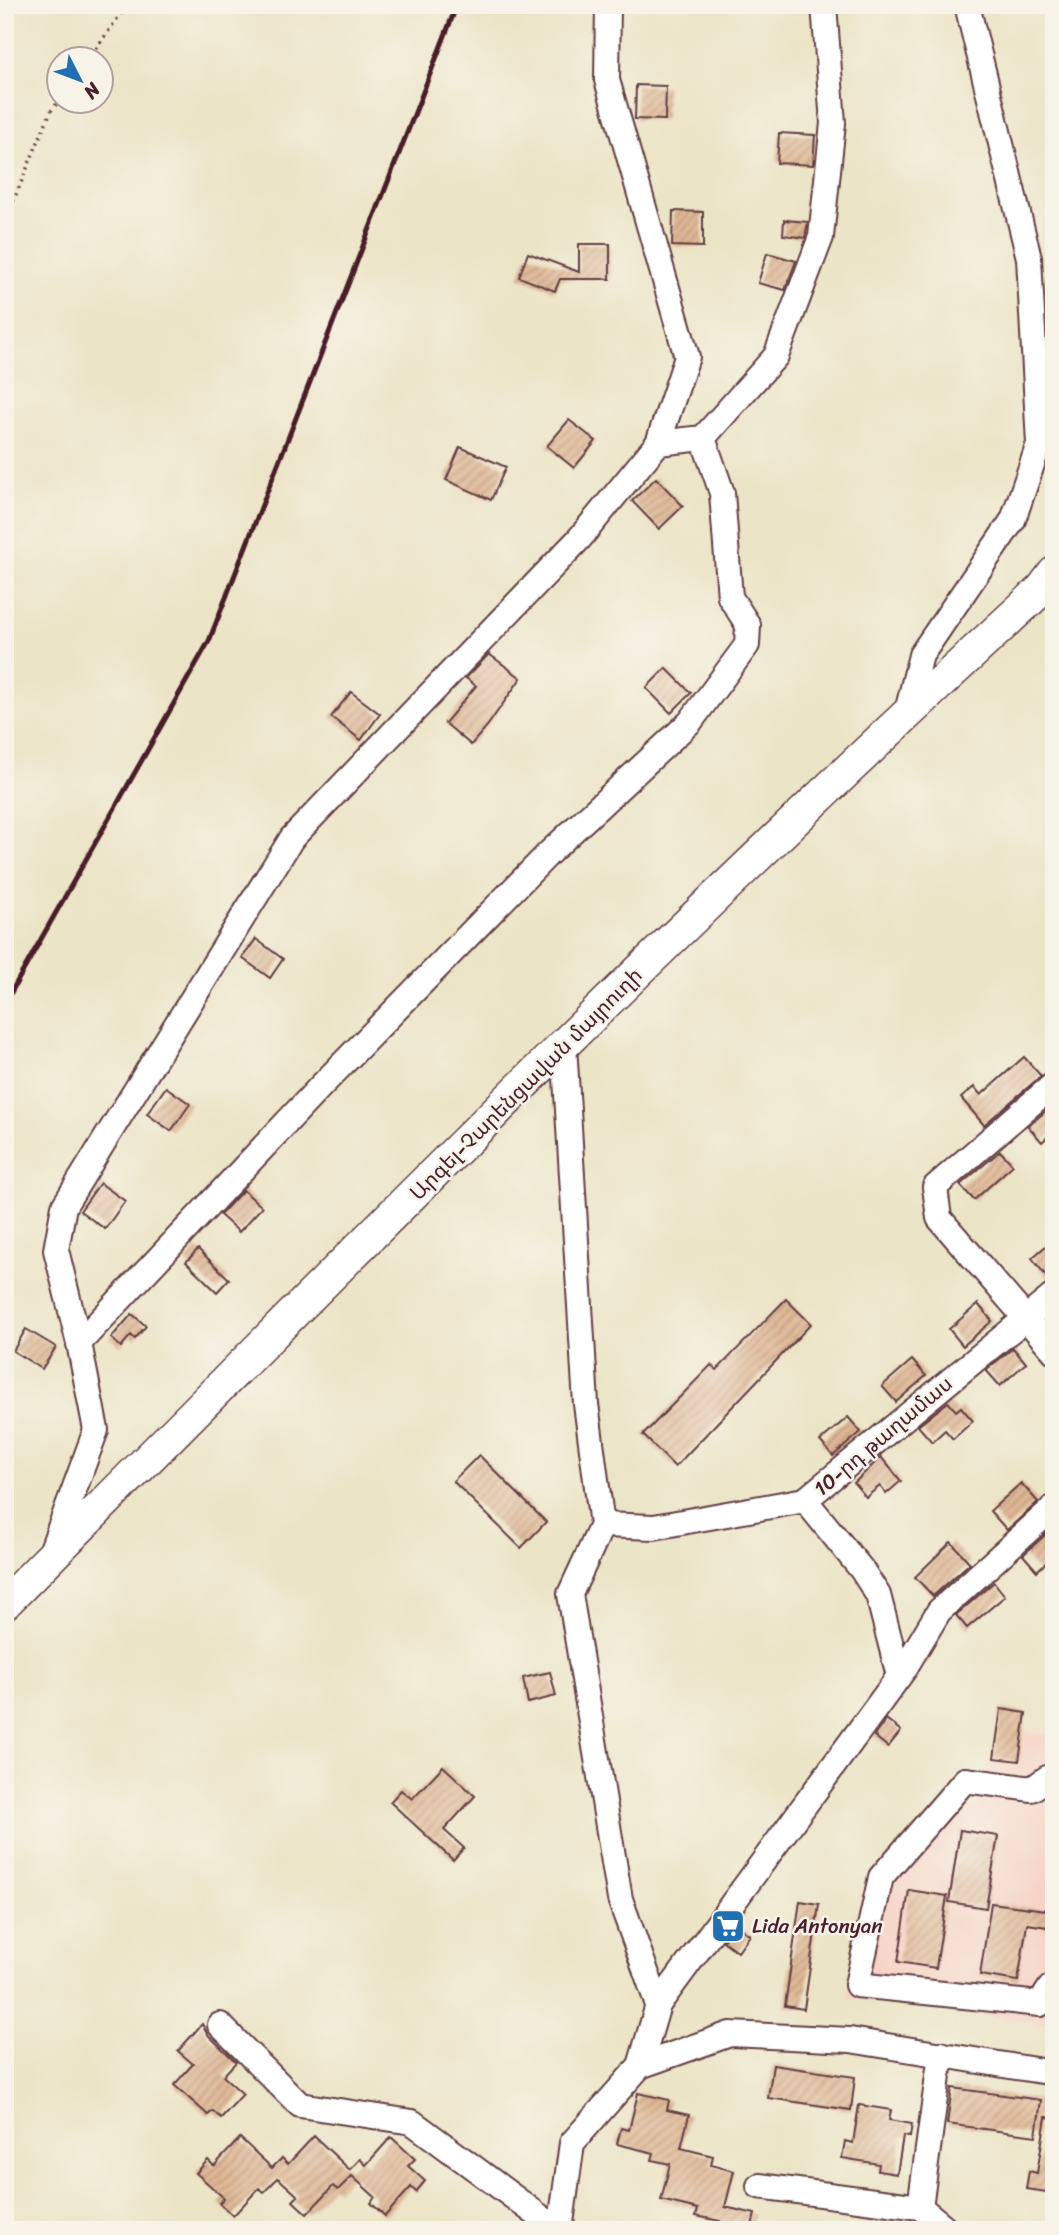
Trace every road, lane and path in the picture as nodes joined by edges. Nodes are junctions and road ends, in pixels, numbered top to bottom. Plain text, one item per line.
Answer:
1 (127, 5) edge
2 (607, 5) edge
3 (824, 5) edge
4 (967, 5) edge
5 (98, 46) edge
6 (49, 116) edge
7 (5, 221) edge
8 (703, 438) junction
9 (658, 443) junction
10 (1054, 573) edge
11 (907, 712) junction
12 (564, 1045) junction
13 (1054, 1084) edge
14 (1054, 1295) edge
15 (1026, 1319) junction
16 (79, 1343) junction
17 (1054, 1351) edge
18 (805, 1500) junction
19 (1054, 1507) edge
20 (602, 1525) junction
21 (48, 1559) junction
22 (5, 1603) edge
23 (899, 1676) junction
24 (1054, 1779) edge
25 (1054, 1989) edge
26 (658, 2005) junction
27 (220, 2025) dead end
28 (941, 2054) junction
29 (640, 2066) junction
30 (1054, 2073) edge
31 (759, 2186) dead end
32 (920, 2207) junction
33 (559, 2230) edge
34 (948, 2230) edge

1 - 5 path
2 - 9 street
3 - 8 street
4 - 11 street
6 - 7 path
8 - 9 street
8 - 16 street
9 - 16 street
10 - 11 main road, Արգել-Չարենցավան մայրուղի
11 - 12 main road, Արգել-Չարենցավան մայրուղի
12 - 20 street
12 - 21 main road, Արգել-Չարենցավան մայրուղի
13 - 15 street
14 - 15 street, 10-րդ թաղամաս
15 - 17 street
15 - 18 street, 10-րդ թաղամաս
16 - 21 street
18 - 20 street, 10-րդ թաղամաս
18 - 23 street
19 - 23 street
20 - 26 street
21 - 22 main road, Արգել-Չարենցավան մայրուղի
23 - 26 street
24 - 25 street
26 - 29 street
27 - 33 street
28 - 29 street
28 - 30 street
28 - 32 street
29 - 33 street
31 - 32 street
32 - 34 street

